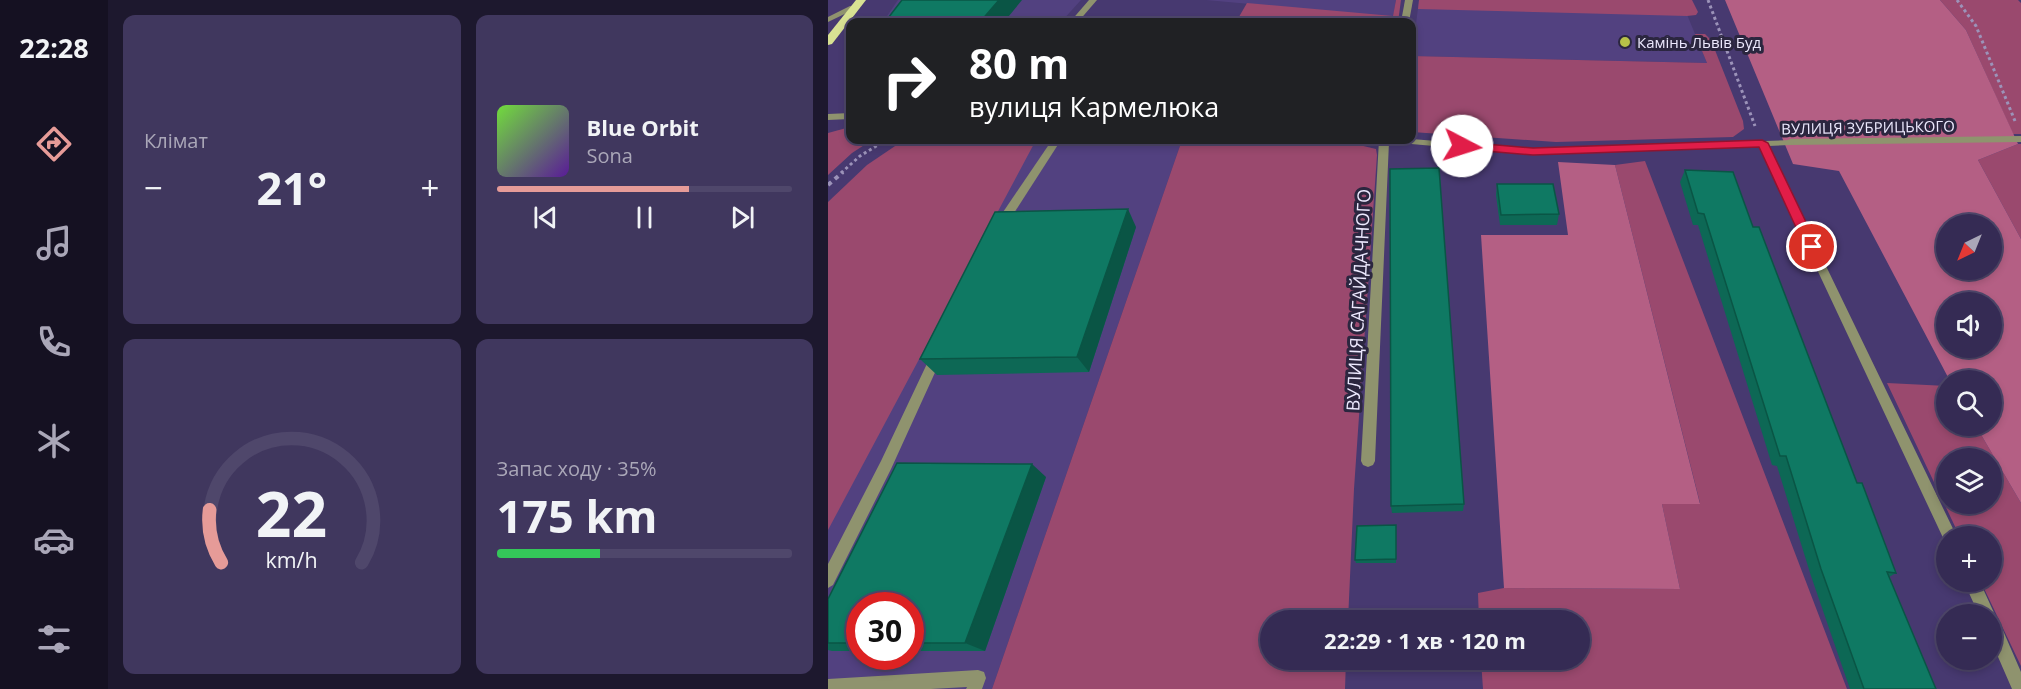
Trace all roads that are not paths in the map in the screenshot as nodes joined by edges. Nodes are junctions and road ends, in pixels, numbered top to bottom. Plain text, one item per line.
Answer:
1 (1093, 0) edge
2 (1409, 0) edge
3 (857, 4) edge
4 (846, 18) edge
5 (846, 18) edge
6 (1077, 18) edge
7 (1406, 18) edge
8 (828, 21) edge
9 (828, 42) edge
10 (846, 116) edge
11 (828, 117) edge
12 (2021, 140) edge
13 (1416, 142) edge
14 (1762, 143) junction
15 (1053, 144) edge
16 (1384, 144) edge
17 (996, 235) edge
18 (943, 342) edge
19 (1368, 461) dead end
20 (1945, 526) edge
21 (828, 580) edge
22 (2002, 648) edge
23 (828, 687) edge
24 (974, 689) edge
25 (2020, 689) edge

1 - 6 street
2 - 7 street
3 - 4 main road
3 - 8 street
5 - 9 main road
10 - 11 street
12 - 14 street, ВУЛИЦЯ ЗУБРИЦЬКОГО
13 - 14 street, ВУЛИЦЯ ЗУБРИЦЬКОГО
14 - 20 street
15 - 17 street
16 - 19 street, ВУЛИЦЯ САГАЙДАЧНОГО
18 - 21 street
22 - 25 street
23 - 24 street

